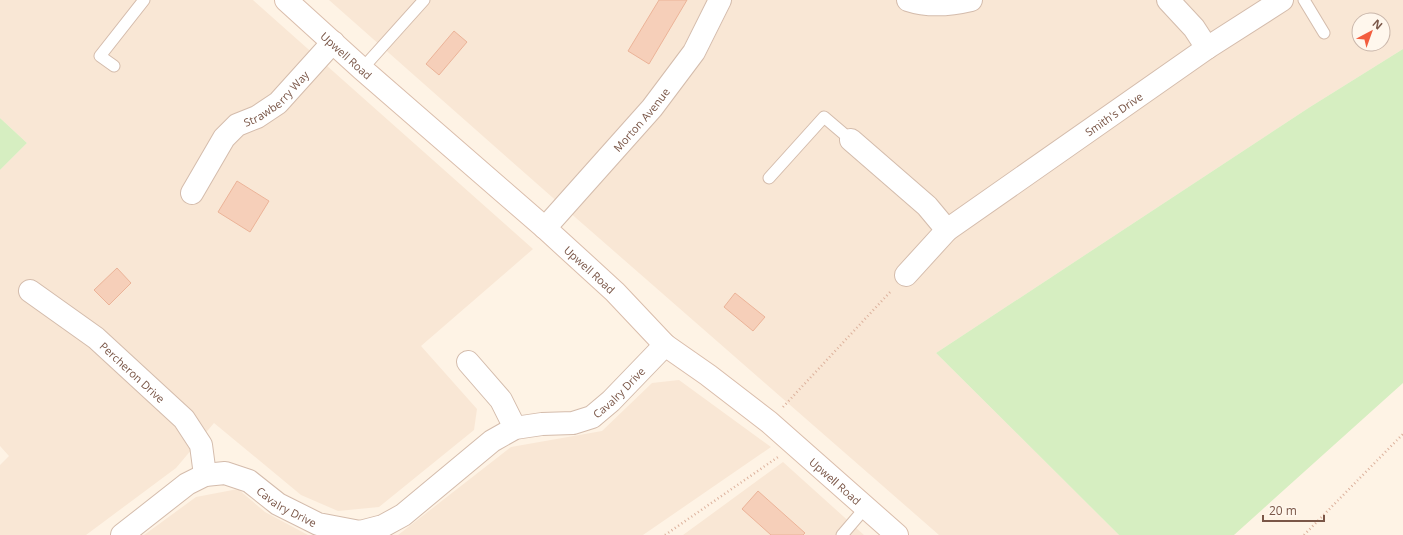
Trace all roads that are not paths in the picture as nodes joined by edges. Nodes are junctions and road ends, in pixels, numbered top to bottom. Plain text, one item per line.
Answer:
1 (144, 0) edge
2 (286, 0) edge
3 (424, 0) edge
4 (720, 0) edge
5 (908, 0) edge
6 (971, 0) edge
7 (1168, 0) edge
8 (1282, 0) edge
9 (1304, 0) edge
10 (1324, 33) dead end
11 (333, 42) junction
12 (1207, 48) junction
13 (114, 66) dead end
14 (362, 68) junction
15 (851, 140) joint
16 (769, 178) dead end
17 (192, 192) dead end
18 (545, 228) junction
19 (947, 230) junction
20 (906, 275) road end
21 (30, 291) dead end
22 (665, 345) junction
23 (468, 362) dead end
24 (515, 428) junction
25 (205, 475) junction
26 (866, 507) junction
27 (122, 535) edge
28 (842, 535) edge
29 (897, 535) edge

1 - 13 lane
2 - 11 street, Upwell Road
3 - 14 lane
4 - 18 street, Morton Avenue
5 - 6 street
7 - 12 street
8 - 12 street, Smith's Drive
9 - 10 lane
11 - 14 street, Upwell Road
11 - 17 street, Strawberry Way
12 - 19 street, Smith's Drive
14 - 18 street, Upwell Road
15 - 16 lane
15 - 19 street
18 - 22 street, Upwell Road
19 - 20 street, Smith's Drive
21 - 25 street, Percheron Drive
22 - 24 street, Cavalry Drive
22 - 26 street, Upwell Road
23 - 24 street
24 - 25 street, Cavalry Drive
25 - 27 street, Cavalry Drive
26 - 28 lane
26 - 29 street, Upwell Road

